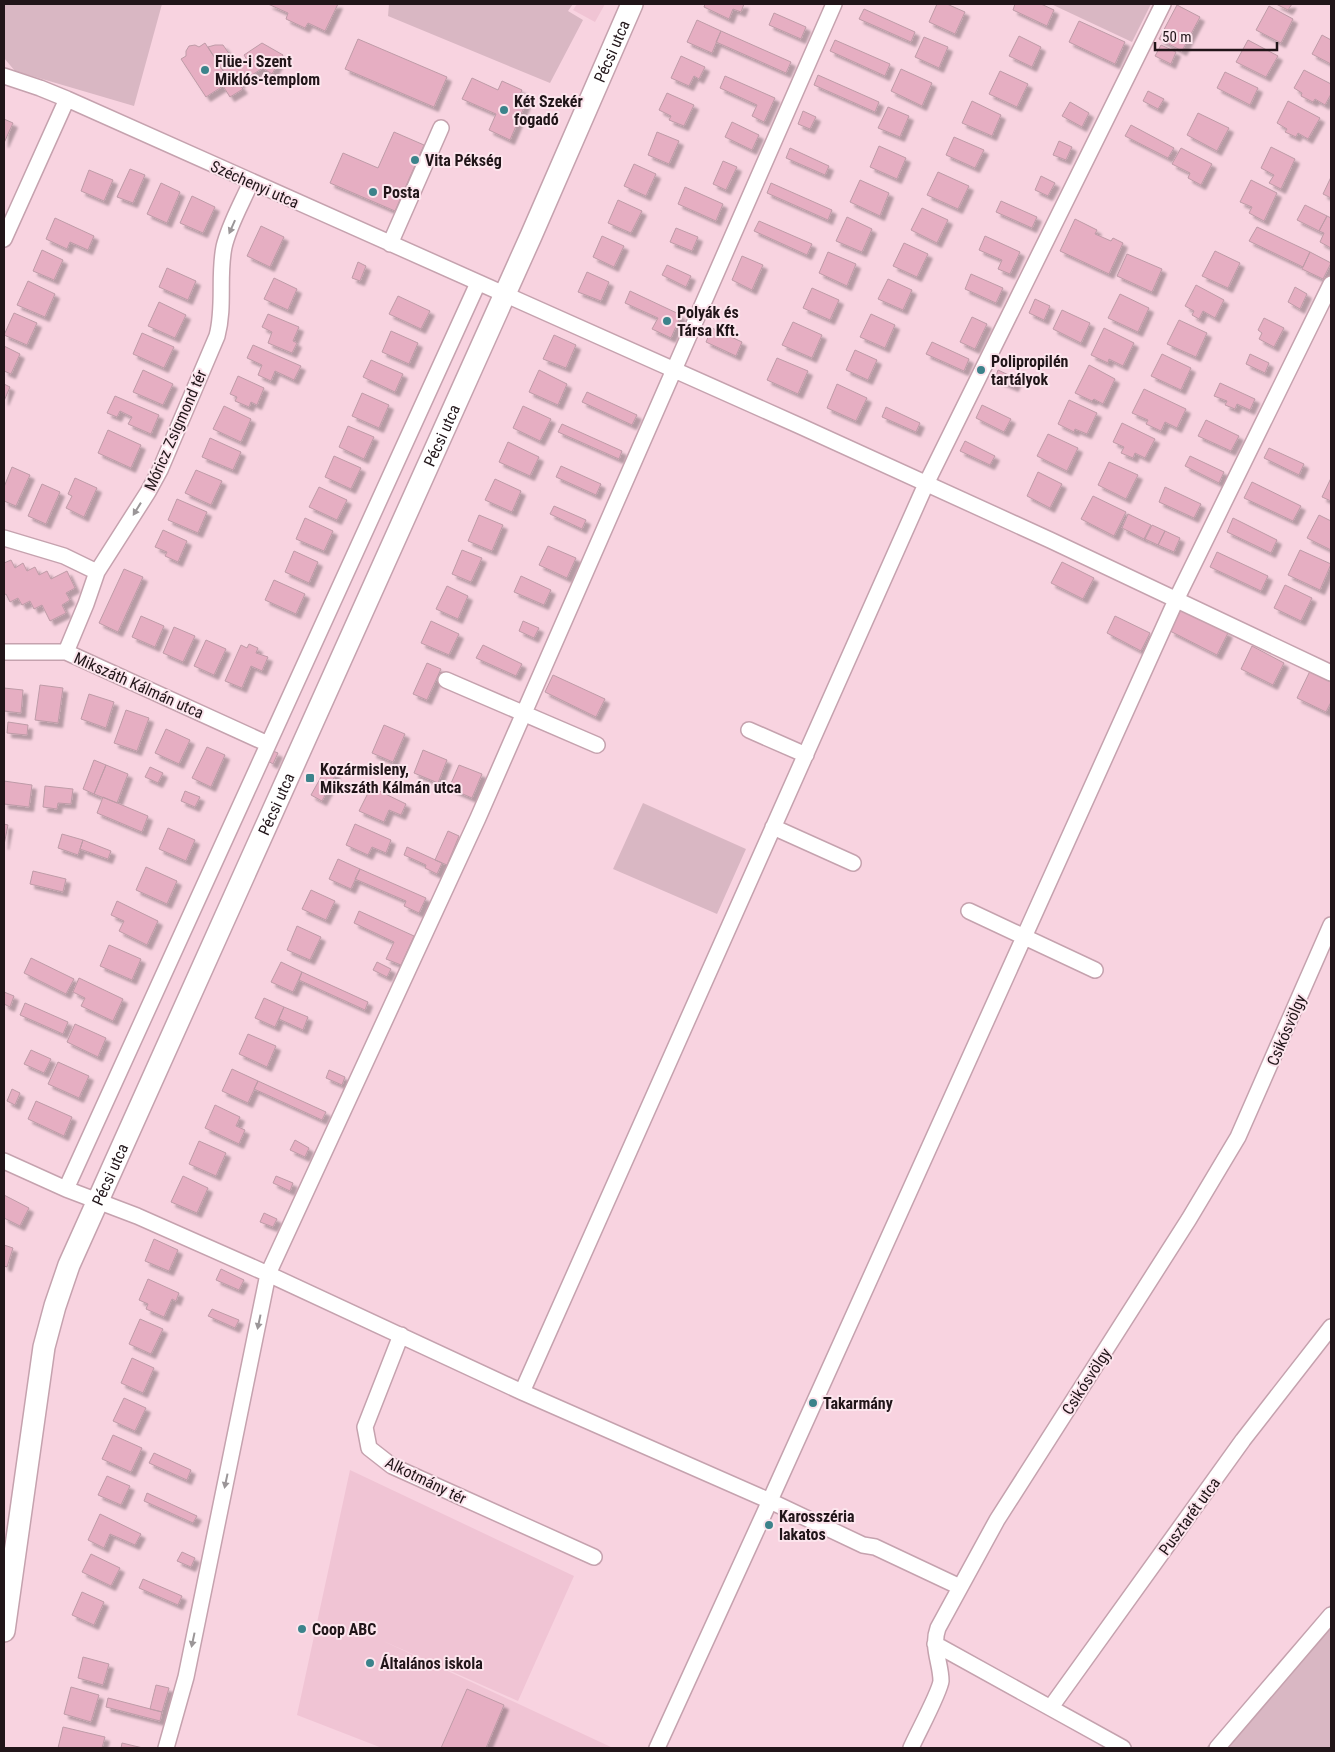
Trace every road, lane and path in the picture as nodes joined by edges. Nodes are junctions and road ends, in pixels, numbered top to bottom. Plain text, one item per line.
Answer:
1 (632, 4) edge
2 (834, 4) edge
3 (1163, 4) edge
4 (4, 76) edge
5 (67, 99) junction
6 (441, 128) dead end
7 (251, 182) junction
8 (4, 239) edge
9 (390, 244) junction
10 (478, 283) junction
11 (1331, 284) edge
12 (505, 295) junction
13 (674, 370) junction
14 (926, 484) junction
15 (4, 538) edge
16 (97, 572) junction
17 (1176, 600) junction
18 (4, 652) edge
19 (66, 652) junction
20 (1331, 673) edge
21 (446, 680) dead end
22 (523, 713) junction
23 (749, 730) dead end
24 (268, 744) junction
25 (596, 745) dead end
26 (806, 755) junction
27 (773, 827) junction
28 (853, 863) dead end
29 (969, 912) dead end
30 (1331, 925) edge
31 (1024, 936) junction
32 (1095, 970) dead end
33 (4, 1161) edge
34 (66, 1189) junction
35 (98, 1202) junction
36 (268, 1274) junction
37 (1331, 1327) edge
38 (401, 1335) junction
39 (522, 1392) junction
40 (770, 1501) junction
41 (594, 1557) dead end
42 (960, 1587) junction
43 (1331, 1614) edge
44 (4, 1631) edge
45 (935, 1644) junction
46 (1051, 1707) junction
47 (166, 1748) edge
48 (657, 1748) edge
49 (910, 1748) edge
50 (1123, 1748) edge
51 (1217, 1748) edge

1 - 12 main road, Pécsi utca
2 - 13 street
3 - 14 street
4 - 5 street, Széchenyi utca
5 - 7 street, Széchenyi utca
5 - 8 street
6 - 9 street
7 - 9 street, Széchenyi utca
7 -> 16 street, Móricz Zsigmond tér
9 - 10 street, Széchenyi utca
10 - 12 street, Széchenyi utca
10 - 24 street
11 - 17 street
12 - 13 street, Széchenyi utca
12 - 35 main road, Pécsi utca
13 - 14 street, Széchenyi utca
13 - 22 street
14 - 17 street, Széchenyi utca
14 - 26 street
15 - 16 street
16 - 19 street, Móricz Zsigmond tér
17 - 20 street, Széchenyi utca
17 - 31 street
18 - 19 street, Mikszáth Kálmán utca
19 - 24 street, Mikszáth Kálmán utca
21 - 22 street
22 - 25 street
22 - 36 street
23 - 26 street
24 - 34 street
26 - 27 street
27 - 28 street
27 - 39 street
29 - 31 street
30 - 42 street, Csikósvölgy
31 - 32 street
31 - 40 street
33 - 34 street
34 - 35 street
35 - 36 street
35 - 44 main road, Pécsi utca
36 - 38 street
36 -> 47 street
37 - 46 street, Pusztarét utca
38 - 39 street
38 - 41 street, Alkotmány tér
39 - 40 street
40 - 42 street
40 - 48 street
42 - 45 street, Csikósvölgy
43 - 51 street
45 - 46 street
45 - 49 street
46 - 50 street

